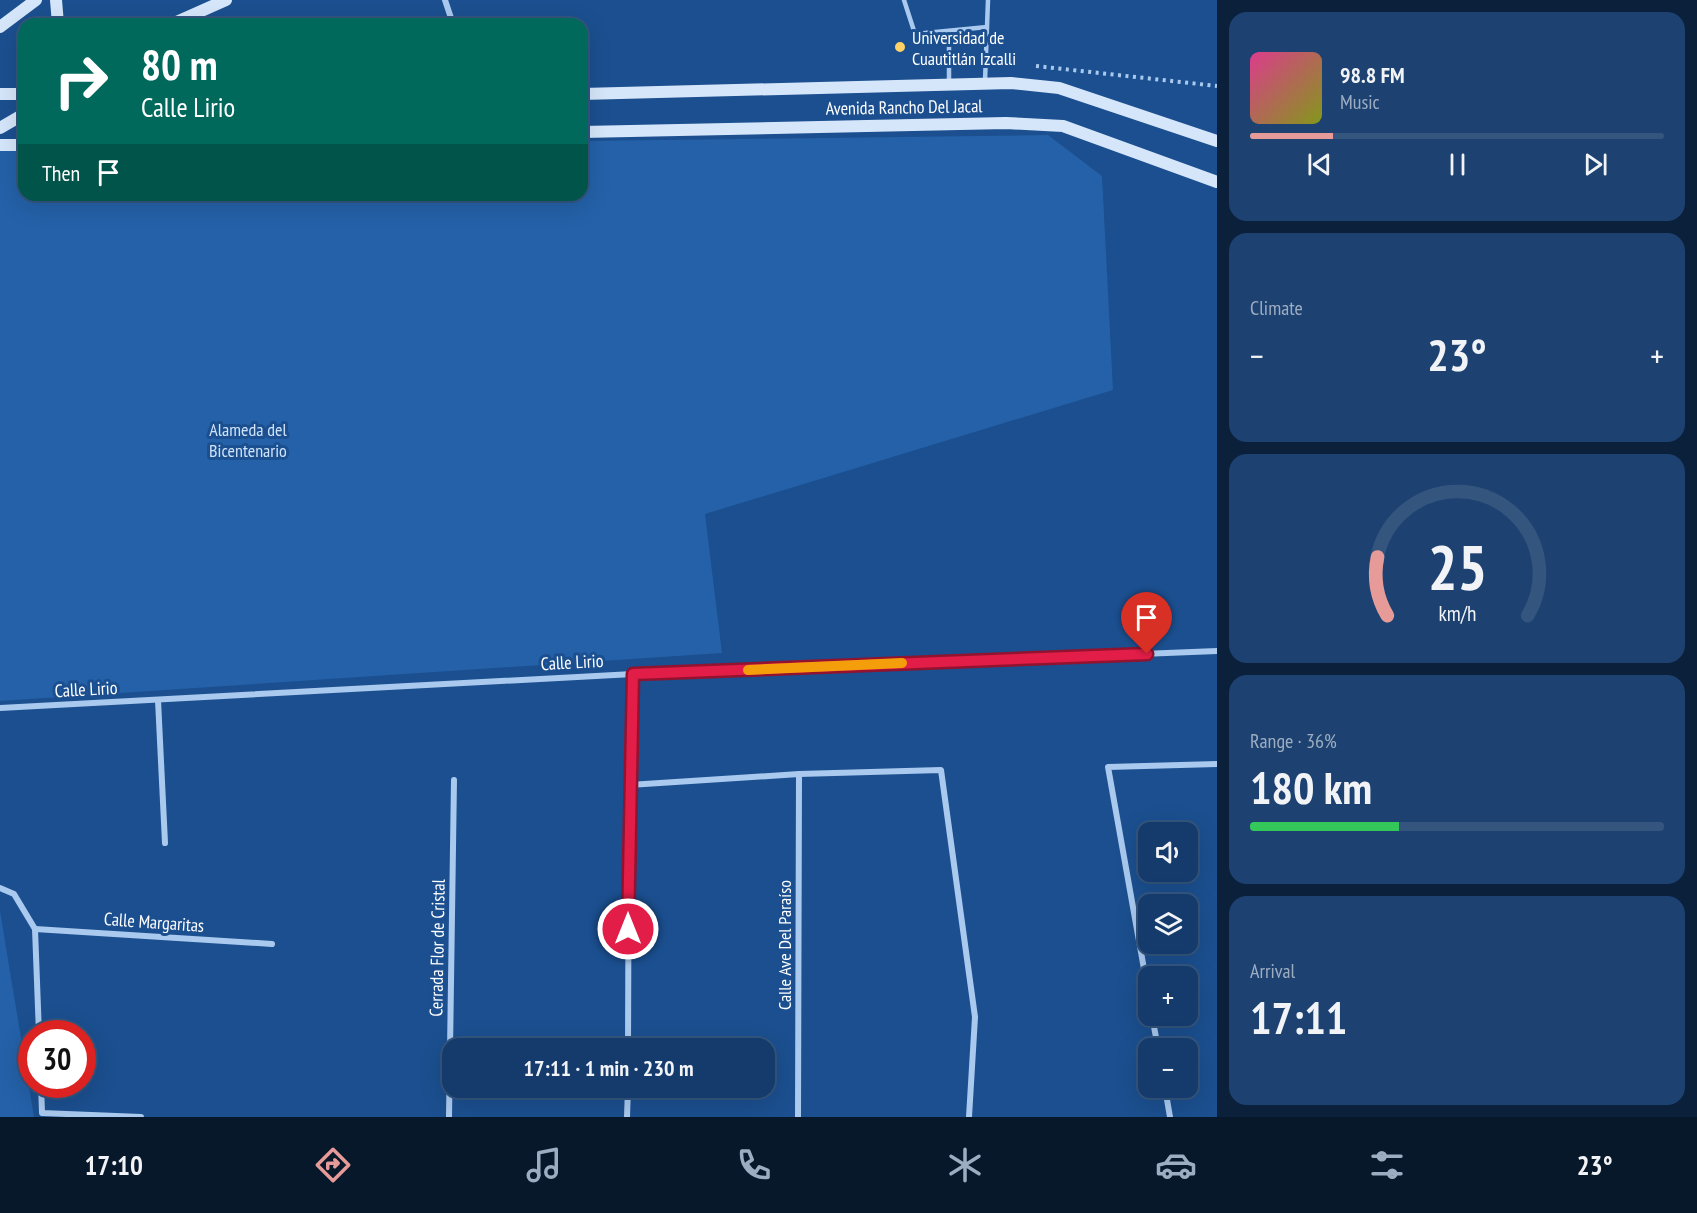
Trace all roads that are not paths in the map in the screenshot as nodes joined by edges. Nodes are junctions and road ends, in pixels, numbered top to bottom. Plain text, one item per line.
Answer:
1 (36, 0) edge
2 (56, 0) edge
3 (226, 0) edge
4 (445, 0) edge
5 (904, 0) edge
6 (988, 0) edge
7 (58, 18) edge
8 (186, 18) edge
9 (451, 18) edge
10 (0, 27) edge
11 (987, 27) junction
12 (949, 31) junction
13 (985, 84) junction
14 (950, 85) junction
15 (0, 94) edge
16 (18, 94) edge
17 (588, 94) edge
18 (18, 118) edge
19 (0, 128) edge
20 (588, 132) edge
21 (1217, 141) edge
22 (0, 145) edge
23 (18, 145) edge
24 (1217, 182) edge
25 (1217, 651) edge
26 (633, 674) junction
27 (158, 700) junction
28 (0, 708) edge
29 (1217, 764) edge
30 (799, 774) junction
31 (454, 780) dead end
32 (629, 785) junction
33 (165, 843) dead end
34 (0, 888) edge
35 (35, 929) junction
36 (272, 944) dead end
37 (1143, 966) edge
38 (38, 1020) edge
39 (628, 1038) edge
40 (41, 1098) edge
41 (628, 1098) edge
42 (1167, 1098) edge
43 (141, 1117) edge
44 (449, 1117) edge
45 (627, 1117) edge
46 (798, 1117) edge
47 (969, 1117) edge
48 (1170, 1117) edge

1 - 10 street
2 - 7 street
3 - 8 street
4 - 9 street
5 - 12 lane
6 - 11 lane
11 - 12 lane
11 - 13 lane
12 - 14 lane
13 - 14 street, Avenida Rancho Del Jacal
13 - 21 street, Avenida Rancho Del Jacal
14 - 17 street, Avenida Rancho Del Jacal
15 - 16 street
18 - 19 street
20 - 24 street, Avenida Rancho Del Jacal
22 - 23 street
25 - 26 street, Calle Lirio
26 - 27 street, Calle Lirio
26 - 32 street
27 - 28 street, Calle Lirio
27 - 33 street
29 - 37 street
30 - 32 street
30 - 46 street, Calle Ave Del Paraíso
30 - 47 street
31 - 44 street, Cerrada Flor de Cristal
32 - 39 street
34 - 35 street
35 - 36 street, Calle Margaritas
35 - 38 street
40 - 43 street
41 - 45 street
42 - 48 street

